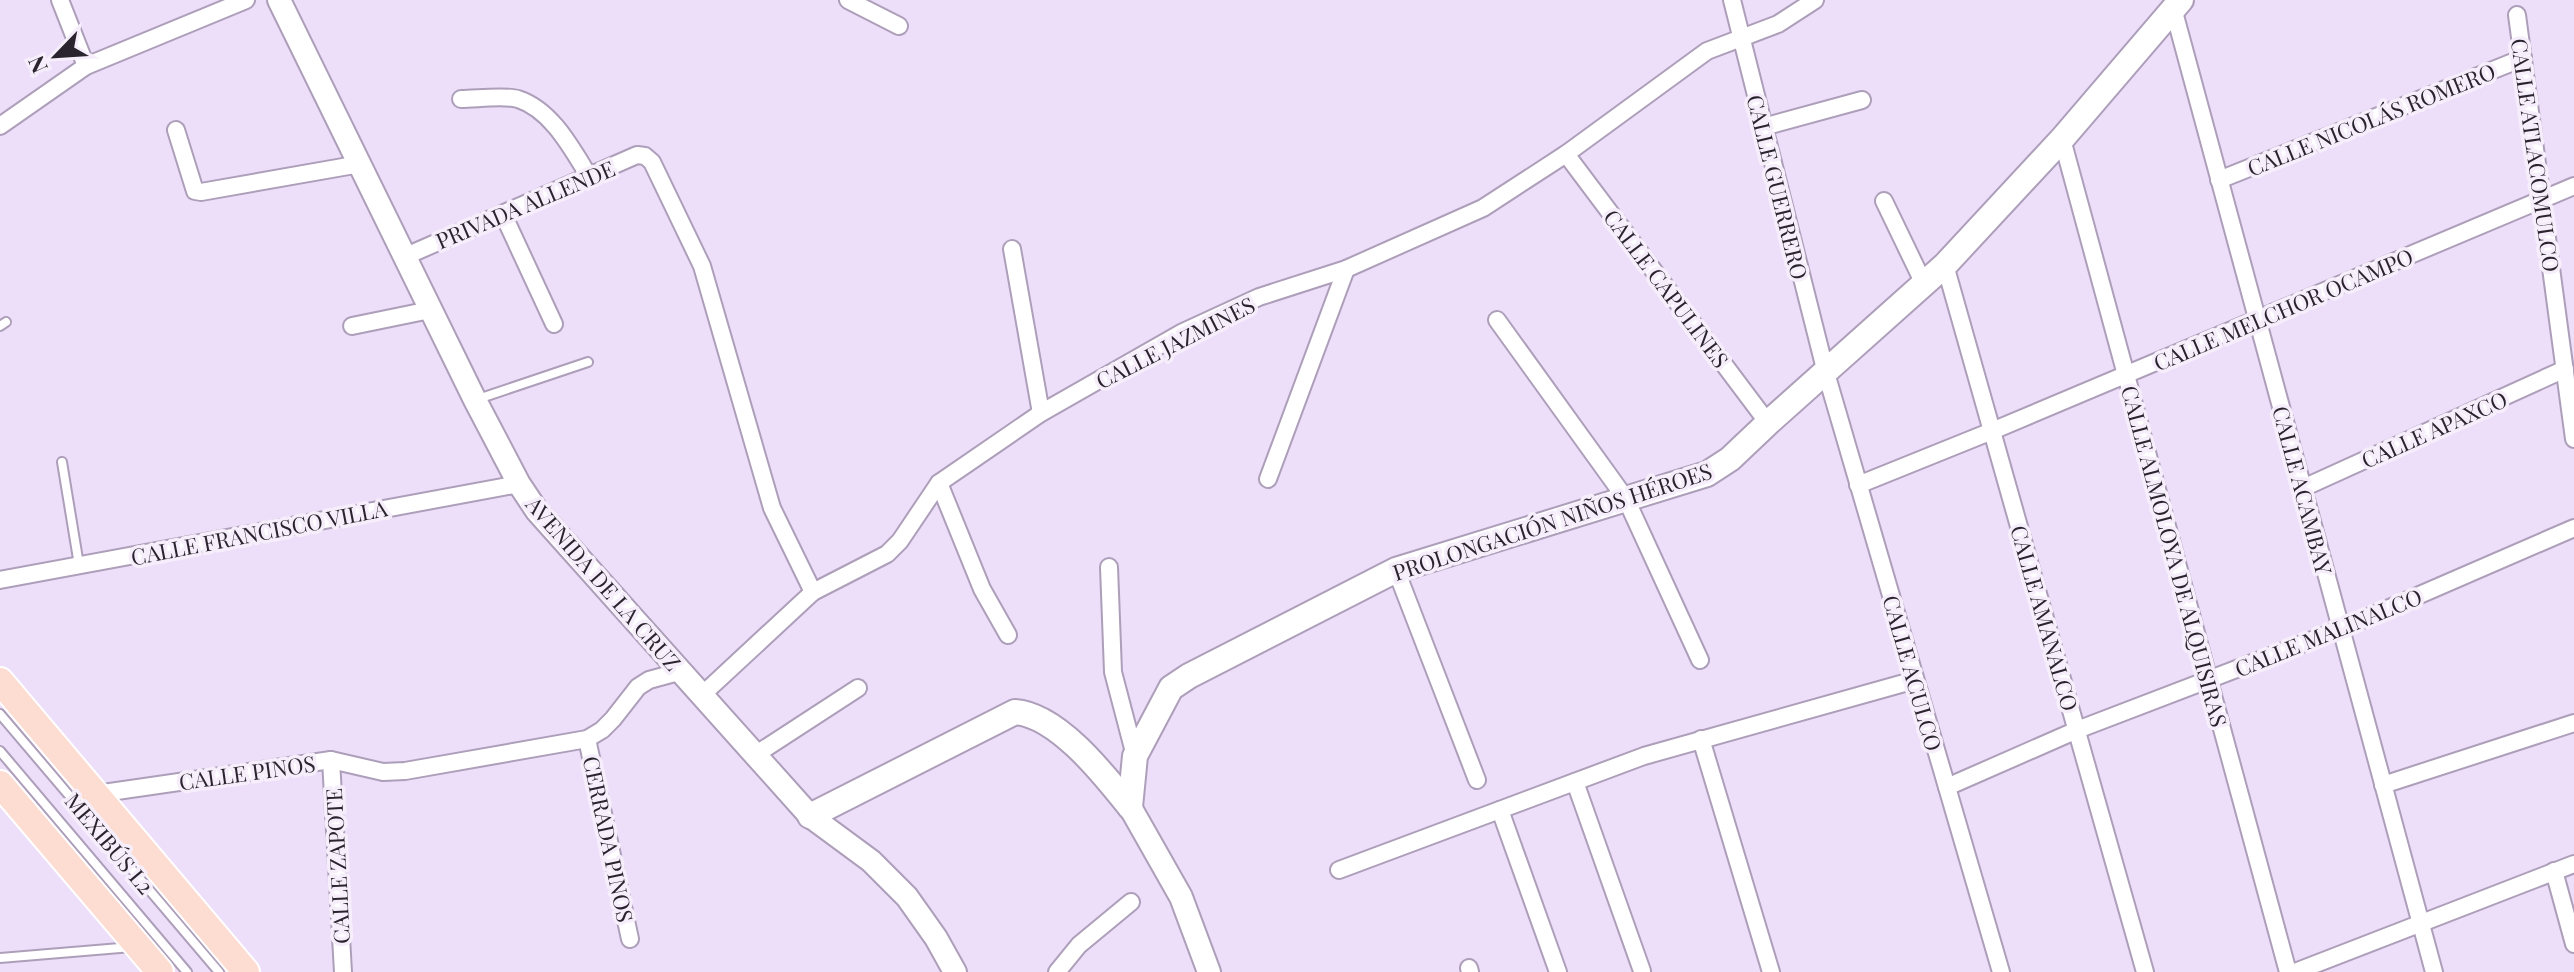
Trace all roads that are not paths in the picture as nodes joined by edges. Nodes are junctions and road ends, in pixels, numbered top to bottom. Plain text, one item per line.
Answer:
1 (60, 0) edge
2 (246, 0) edge
3 (279, 0) edge
4 (848, 0) edge
5 (1732, 0) edge
6 (1815, 0) edge
7 (2177, 4) edge
8 (2517, 15) dead end
9 (899, 26) dead end
10 (1740, 40) junction
11 (2523, 58) junction
12 (86, 66) junction
13 (461, 99) dead end
14 (1862, 100) dead end
15 (0, 126) edge
16 (1763, 127) junction
17 (176, 130) dead end
18 (2062, 139) junction
19 (1566, 154) junction
20 (360, 164) junction
21 (590, 178) junction
22 (2219, 180) junction
23 (2574, 186) edge
24 (1884, 201) dead end
25 (2542, 201) junction
26 (503, 214) junction
27 (1012, 249) dead end
28 (406, 256) junction
29 (1945, 265) junction
30 (1346, 269) junction
31 (1924, 284) junction
32 (430, 310) junction
33 (1497, 320) dead end
34 (2257, 320) junction
35 (554, 324) dead end
36 (352, 326) dead end
37 (588, 362) dead end
38 (2565, 369) junction
39 (1826, 373) junction
40 (2126, 375) junction
41 (475, 400) junction
42 (1041, 413) junction
43 (1768, 423) junction
44 (1992, 431) junction
45 (2574, 439) edge
46 (62, 462) dead end
47 (1268, 479) dead end
48 (939, 483) junction
49 (519, 484) junction
50 (1858, 485) junction
51 (2303, 488) junction
52 (1626, 499) junction
53 (2574, 528) edge
54 (79, 566) junction
55 (1109, 567) dead end
56 (1396, 570) junction
57 (0, 580) edge
58 (813, 592) junction
59 (2341, 629) junction
60 (1008, 635) dead end
61 (1700, 660) dead end
62 (682, 671) junction
63 (1915, 680) junction
64 (2208, 680) junction
65 (0, 681) edge
66 (858, 688) dead end
67 (702, 695) junction
68 (0, 714) edge
69 (2574, 723) edge
70 (2077, 730) junction
71 (587, 739) junction
72 (1701, 739) junction
73 (0, 751) edge
74 (755, 755) junction
75 (1135, 756) junction
76 (331, 760) junction
77 (1477, 780) dead end
78 (1575, 782) junction
79 (0, 784) edge
80 (2383, 785) junction
81 (1947, 787) junction
82 (96, 794) junction
83 (1130, 807) junction
84 (1500, 810) junction
85 (810, 816) junction
86 (2574, 864) edge
87 (1339, 870) dead end
88 (2554, 871) junction
89 (1131, 902) dead end
90 (2420, 924) junction
91 (630, 939) dead end
92 (2574, 944) edge
93 (137, 946) junction
94 (0, 958) edge
95 (1642, 971) edge
96 (160, 972) edge
97 (187, 972) edge
98 (219, 972) edge
99 (246, 972) edge
100 (343, 972) edge
101 (955, 972) edge
102 (1057, 972) edge
103 (1209, 972) edge
104 (1558, 972) edge
105 (1771, 972) edge
106 (2001, 972) edge
107 (2145, 972) edge
108 (2288, 972) edge
109 (2295, 972) edge
110 (2434, 972) edge

1 - 12 street
2 - 12 street
3 - 20 street, AVENIDA DE LA CRUZ
4 - 9 street
5 - 10 street, CALLE GUERRERO
6 - 10 street, CALLE JAZMINES
7 - 18 main road, PROLONGACIÓN NIÑOS HÉROES
7 - 22 street, CALLE ACAMBAY
8 - 11 street, CALLE ATLACOMULCO
10 - 16 street, CALLE GUERRERO
10 - 19 street, CALLE JAZMINES
11 - 22 street, CALLE NICOLÁS ROMERO
11 - 25 street, CALLE ATLACOMULCO
12 - 15 street
13 - 21 street
14 - 16 street
16 - 39 street, CALLE GUERRERO
17 - 20 street
18 - 29 main road, PROLONGACIÓN NIÑOS HÉROES
18 - 40 street, CALLE ALMOLOYA DE ALQUISIRAS
19 - 30 street, CALLE JAZMINES
19 - 43 street, CALLE CAPULINES
20 - 28 street, AVENIDA DE LA CRUZ
21 - 26 street, PRIVADA ALLENDE
21 - 58 street, PRIVADA ALLENDE
22 - 34 street, CALLE ACAMBAY
23 - 25 street, CALLE MELCHOR OCAMPO
24 - 31 street
25 - 34 street, CALLE MELCHOR OCAMPO
25 - 38 street, CALLE ATLACOMULCO
26 - 28 street, PRIVADA ALLENDE
26 - 35 street
27 - 42 street
28 - 32 street, AVENIDA DE LA CRUZ
29 - 31 main road, PROLONGACIÓN NIÑOS HÉROES
29 - 44 street, CALLE AMANALCO
30 - 42 street, CALLE JAZMINES
30 - 47 street
31 - 39 main road, PROLONGACIÓN NIÑOS HÉROES
32 - 36 street
32 - 41 street, AVENIDA DE LA CRUZ
33 - 52 street
34 - 40 street, CALLE MELCHOR OCAMPO
34 - 51 street, CALLE ACAMBAY
37 - 41 lane
38 - 45 street, CALLE ATLACOMULCO
38 - 51 street, CALLE APAXCO
39 - 43 main road, PROLONGACIÓN NIÑOS HÉROES
39 - 50 street, CALLE ACULCO
40 - 44 street, CALLE MELCHOR OCAMPO
40 - 64 street, CALLE ALMOLOYA DE ALQUISIRAS
41 - 49 street, AVENIDA DE LA CRUZ
42 - 48 street, CALLE JAZMINES
43 - 52 main road, PROLONGACIÓN NIÑOS HÉROES
44 - 50 street, CALLE MELCHOR OCAMPO
44 - 70 street, CALLE AMANALCO
46 - 54 lane
48 - 58 street, CALLE JAZMINES
48 - 60 street
49 - 54 street, CALLE FRANCISCO VILLA
49 - 62 street, AVENIDA DE LA CRUZ
50 - 63 street, CALLE ACULCO
51 - 59 street, CALLE ACAMBAY
52 - 56 main road, PROLONGACIÓN NIÑOS HÉROES
52 - 61 street
53 - 59 street, CALLE MALINALCO
54 - 57 street, CALLE FRANCISCO VILLA
55 - 75 street
56 - 75 main road, PROLONGACIÓN NIÑOS HÉROES
56 - 77 street
58 - 67 street, CALLE JAZMINES
59 - 64 street, CALLE MALINALCO
59 - 80 street, CALLE ACAMBAY
62 - 67 street, AVENIDA DE LA CRUZ
62 - 71 street
63 - 72 street
63 - 81 street, CALLE ACULCO
64 - 70 street, CALLE MALINALCO
64 - 108 street, CALLE ALMOLOYA DE ALQUISIRAS
65 - 82 main road
66 - 74 street
67 - 74 street, AVENIDA DE LA CRUZ
68 - 98 lane, MEXIBÚS L2
69 - 80 street
70 - 81 street, CALLE MALINALCO
70 - 107 street, CALLE AMANALCO
71 - 76 street, CALLE PINOS
71 - 91 street, CERRADA PINOS
72 - 78 street
72 - 105 street
73 - 97 lane, MEXIBÚS L2
74 - 85 street, AVENIDA DE LA CRUZ
75 - 83 main road, PROLONGACIÓN NIÑOS HÉROES
76 - 82 street, CALLE PINOS
76 - 100 street, CALLE ZAPOTE
78 - 84 street
78 - 95 street
79 - 93 main road
80 - 90 street, CALLE ACAMBAY
81 - 106 street, CALLE ACULCO
82 - 99 main road
83 - 85 main road
83 - 103 street
84 - 87 street
84 - 104 street
85 - 101 street, AVENIDA DE LA CRUZ
86 - 88 street
88 - 90 street
88 - 92 street
89 - 102 street
90 - 109 street
90 - 110 street, CALLE ACAMBAY
93 - 94 lane
93 - 96 main road

